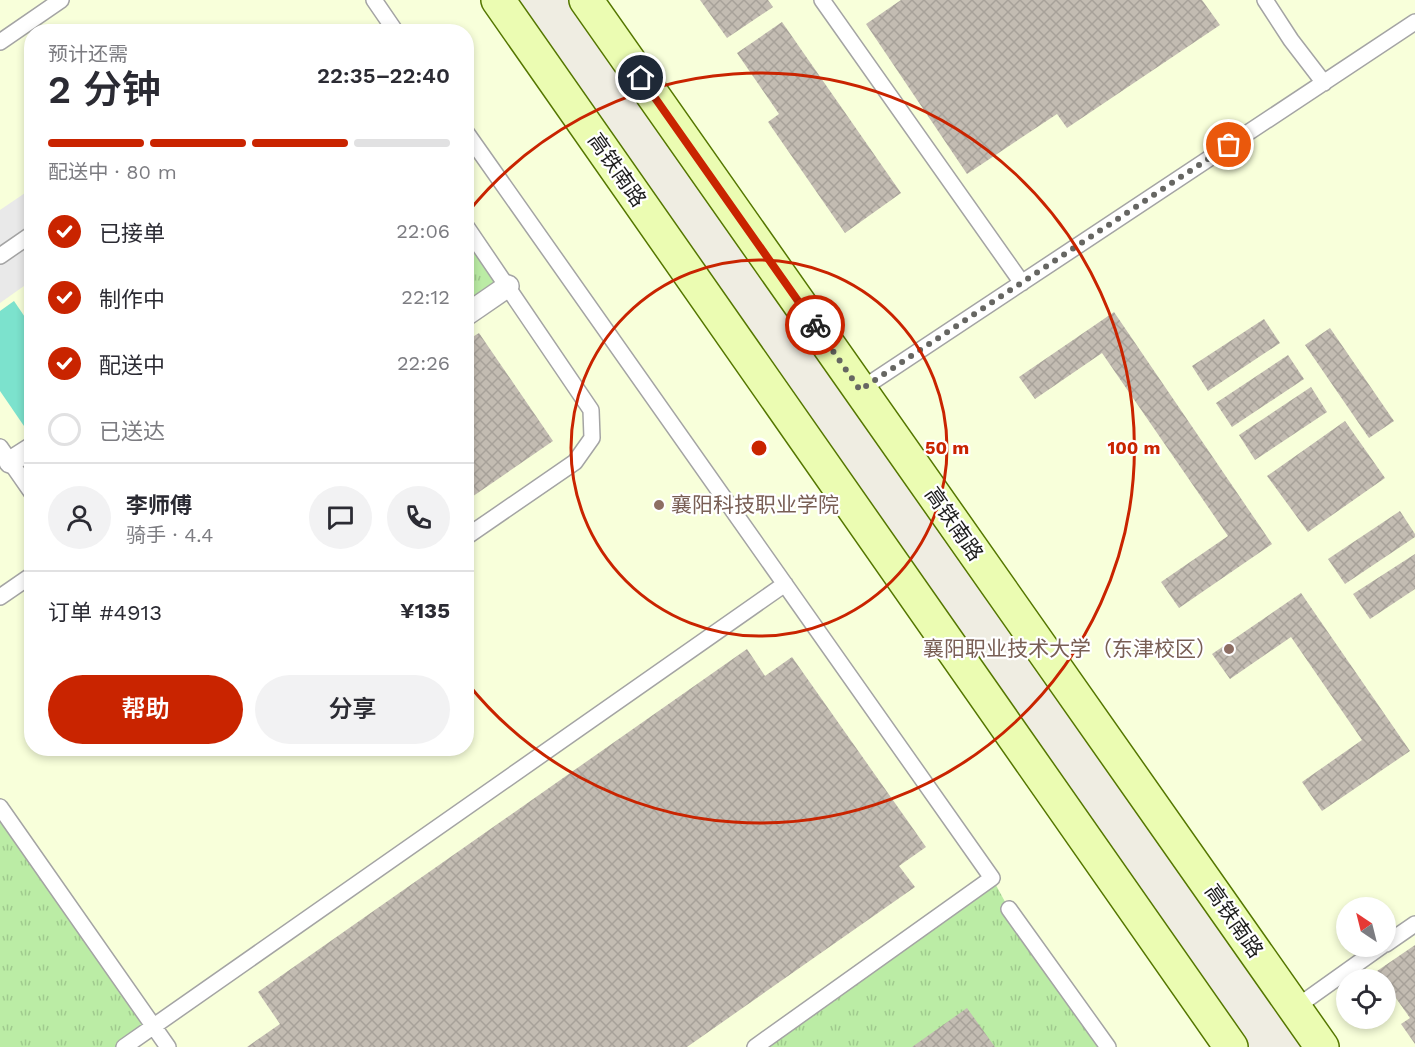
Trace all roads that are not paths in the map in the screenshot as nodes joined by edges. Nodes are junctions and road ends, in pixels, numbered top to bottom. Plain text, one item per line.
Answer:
1 (61, 0) edge
2 (374, 0) edge
3 (498, 0) edge
4 (586, 0) edge
5 (822, 0) edge
6 (1265, 0) edge
7 (1415, 22) edge
8 (26, 24) edge
9 (390, 24) edge
10 (24, 25) edge
11 (0, 42) edge
12 (1324, 83) junction
13 (474, 143) edge
14 (474, 237) edge
15 (24, 240) edge
16 (0, 256) edge
17 (1022, 283) junction
18 (508, 286) junction
19 (474, 309) edge
20 (860, 390) junction
21 (24, 450) edge
22 (5, 455) edge
23 (24, 482) edge
24 (474, 531) edge
25 (24, 580) edge
26 (785, 584) junction
27 (0, 597) edge
28 (0, 807) edge
29 (1009, 909) dead end
30 (1415, 924) edge
31 (1396, 937) edge
32 (1367, 957) edge
33 (1295, 1008) junction
34 (154, 1026) junction
35 (124, 1047) edge
36 (168, 1047) edge
37 (755, 1047) edge
38 (1108, 1047) edge
39 (1231, 1047) edge
40 (1322, 1047) edge

1 - 8 lane
2 - 9 lane
3 - 39 main road, 高铁南路
4 - 20 main road, 高铁南路
5 - 17 lane
6 - 12 lane
7 - 12 lane
10 - 11 lane
12 - 17 lane
13 - 26 lane
14 - 18 lane
15 - 16 lane
17 - 20 lane
18 - 19 street
18 - 24 lane
20 - 33 main road, 高铁南路
21 - 22 street
22 - 23 lane
25 - 27 lane
26 - 34 lane
26 - 37 lane
28 - 34 lane
29 - 38 lane
30 - 31 lane
32 - 33 lane
33 - 40 main road, 高铁南路
34 - 35 lane
34 - 36 lane

